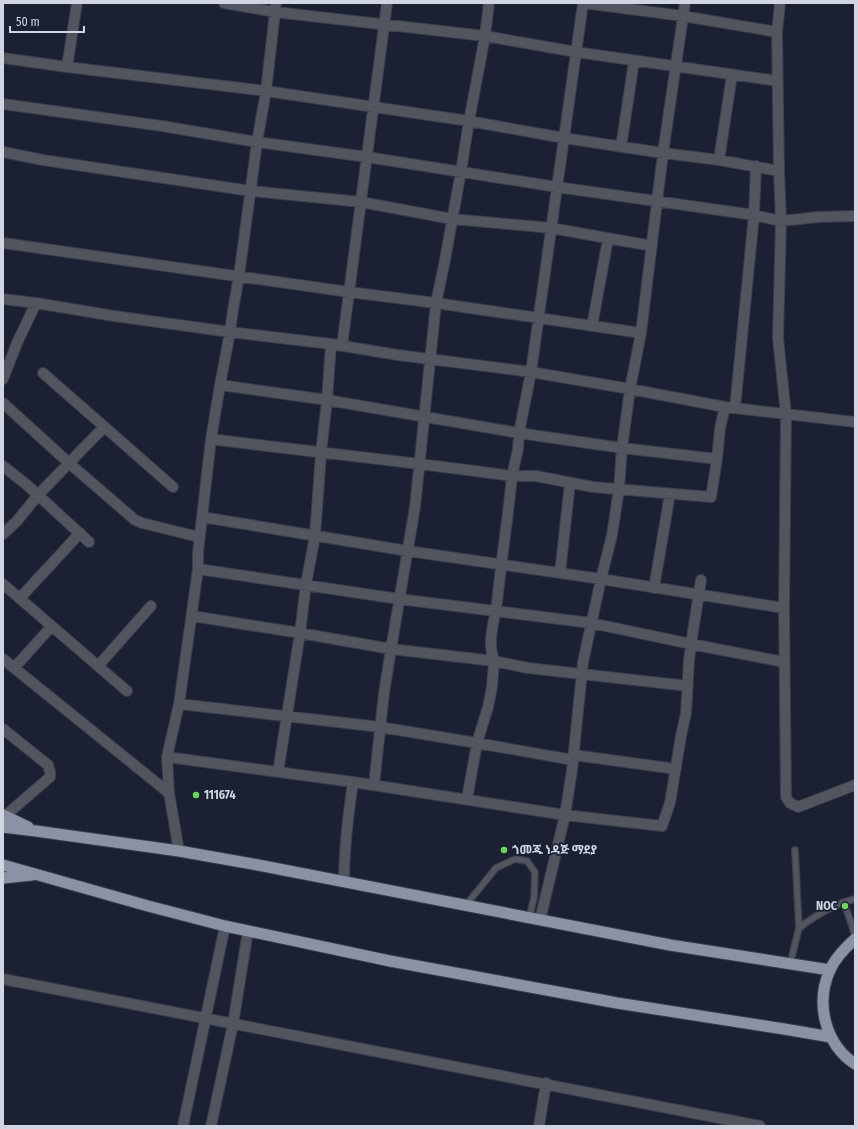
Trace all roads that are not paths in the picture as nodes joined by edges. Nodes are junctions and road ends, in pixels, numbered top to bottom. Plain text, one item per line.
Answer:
1 (77, 3) edge
2 (224, 3) edge
3 (387, 3) edge
4 (489, 3) edge
5 (583, 3) edge
6 (685, 3) edge
7 (780, 3) edge
8 (276, 7) edge
9 (684, 16) junction
10 (385, 24) junction
11 (777, 32) junction
12 (485, 36) junction
13 (576, 52) junction
14 (3, 58) edge
15 (634, 61) junction
16 (67, 67) junction
17 (676, 67) junction
18 (732, 75) junction
19 (778, 81) junction
20 (266, 91) junction
21 (3, 104) edge
22 (372, 107) junction
23 (469, 121) junction
24 (564, 138) junction
25 (257, 142) junction
26 (621, 147) junction
27 (3, 152) edge
28 (663, 153) junction
29 (367, 157) junction
30 (719, 160) junction
31 (756, 166) junction
32 (461, 171) junction
33 (779, 171) junction
34 (557, 187) junction
35 (251, 191) junction
36 (658, 201) junction
37 (361, 202) junction
38 (754, 215) junction
39 (855, 216) edge
40 (452, 218) junction
41 (781, 221) junction
42 (551, 228) junction
43 (608, 239) junction
44 (3, 243) edge
45 (652, 246) junction
46 (239, 276) junction
47 (349, 292) junction
48 (3, 299) edge
49 (36, 303) junction
50 (436, 303) junction
51 (538, 317) junction
52 (592, 326) junction
53 (230, 332) junction
54 (640, 333) junction
55 (331, 344) junction
56 (342, 346) junction
57 (430, 359) junction
58 (530, 372) junction
59 (43, 373) dead end
60 (3, 379) edge
61 (220, 385) junction
62 (630, 389) junction
63 (327, 400) junction
64 (3, 403) edge
65 (730, 408) junction
66 (786, 415) junction
67 (425, 417) junction
68 (855, 422) edge
69 (104, 427) junction
70 (519, 433) junction
71 (212, 439) junction
72 (622, 448) junction
73 (321, 453) junction
74 (717, 459) junction
75 (69, 463) junction
76 (420, 464) junction
77 (4, 468) edge
78 (512, 476) junction
79 (570, 483) junction
80 (173, 487) dead end
81 (619, 490) junction
82 (670, 494) junction
83 (38, 495) junction
84 (202, 517) junction
85 (80, 533) junction
86 (3, 534) edge
87 (315, 536) junction
88 (200, 538) junction
89 (89, 542) dead end
90 (408, 551) junction
91 (501, 564) junction
92 (198, 569) junction
93 (560, 573) junction
94 (601, 579) junction
95 (701, 580) dead end
96 (3, 584) edge
97 (306, 584) junction
98 (654, 588) junction
99 (699, 595) junction
100 (20, 598) junction
101 (399, 599) junction
102 (151, 606) dead end
103 (784, 608) junction
104 (496, 611) junction
105 (192, 616) junction
106 (591, 623) junction
107 (51, 627) junction
108 (300, 633) junction
109 (691, 644) junction
110 (391, 649) junction
111 (3, 659) edge
112 (494, 661) junction
113 (784, 662) junction
114 (98, 666) junction
115 (14, 668) junction
116 (582, 674) junction
117 (688, 686) junction
118 (127, 691) dead end
119 (179, 704) junction
120 (287, 716) junction
121 (380, 727) junction
122 (3, 729) edge
123 (477, 743) junction
124 (167, 757) junction
125 (573, 757) junction
126 (676, 768) junction
127 (278, 772) junction
128 (353, 782) junction
129 (374, 786) junction
130 (855, 786) edge
131 (169, 793) junction
132 (467, 799) junction
133 (4, 815) edge
134 (565, 815) junction
135 (3, 827) edge
136 (36, 831) junction
137 (795, 850) dead end
138 (178, 851) junction
139 (3, 865) edge
140 (38, 874) junction
141 (3, 878) edge
142 (344, 881) junction
143 (855, 899) edge
144 (844, 902) junction
145 (465, 905) junction
146 (529, 918) junction
147 (540, 920) junction
148 (225, 926) junction
149 (799, 928) junction
150 (248, 931) junction
151 (855, 935) edge
152 (855, 940) edge
153 (790, 964) junction
154 (830, 970) junction
155 (3, 979) edge
156 (205, 1019) junction
157 (233, 1024) junction
158 (831, 1037) junction
159 (855, 1064) edge
160 (546, 1083) junction
161 (183, 1126) edge
162 (211, 1126) edge
163 (539, 1126) edge
164 (760, 1126) edge

1 - 16 street
2 - 8 street
3 - 10 street
4 - 12 street
5 - 9 street
5 - 13 street
6 - 9 street
7 - 11 street
8 - 10 street
8 - 20 street
9 - 11 street
9 - 17 street
10 - 12 street
10 - 22 street
11 - 19 street
12 - 13 street
12 - 23 street
13 - 15 street
13 - 24 street
14 - 16 street
15 - 17 street
15 - 26 street
16 - 20 street
17 - 18 street
17 - 28 street
18 - 19 street
18 - 30 street
19 - 33 street
20 - 22 street
20 - 25 street
21 - 25 street
22 - 23 street
22 - 29 street
23 - 24 street
23 - 32 street
24 - 26 street
24 - 34 street
25 - 29 street
25 - 35 street
26 - 28 street
27 - 35 street
28 - 30 street
28 - 36 street
29 - 32 street
29 - 37 street
30 - 31 street
31 - 33 street
31 - 38 street
32 - 34 street
32 - 40 street
33 - 41 street
34 - 36 street
34 - 42 street
35 - 37 street
35 - 46 street
36 - 38 street
36 - 45 street
37 - 40 street
37 - 47 street
38 - 41 street
38 - 65 street
39 - 41 street
40 - 42 street
40 - 50 street
41 - 66 street
42 - 43 street
42 - 51 street
43 - 45 street
43 - 52 street
44 - 46 street
45 - 54 street
46 - 47 street
46 - 53 street
47 - 50 street
47 - 56 street
48 - 49 street
49 - 53 street
49 - 60 street
50 - 51 street
50 - 57 street
51 - 52 street
51 - 58 street
52 - 54 street
53 - 55 street
53 - 61 street
54 - 62 street
55 - 56 street
55 - 63 street
56 - 57 street
57 - 58 street
57 - 67 street
58 - 62 street
58 - 70 street
59 - 69 street
61 - 63 street
61 - 71 street
62 - 65 street
62 - 72 street
63 - 67 street
63 - 73 street
64 - 75 street
65 - 66 street
65 - 74 street
66 - 68 street
66 - 103 street
67 - 70 street
67 - 76 street
69 - 75 street
69 - 80 street
70 - 72 street
70 - 78 street
71 - 73 street
71 - 84 street
72 - 74 street
72 - 81 street
73 - 76 street
73 - 87 street
74 - 82 street
75 - 83 street
75 - 88 street
76 - 78 street
76 - 90 street
77 - 83 street
78 - 79 street
78 - 91 street
79 - 81 street
79 - 93 street
81 - 82 street
81 - 94 street
82 - 98 street
83 - 85 street
83 - 86 street
84 - 87 street
84 - 88 street
85 - 89 street
85 - 100 street
87 - 90 street
87 - 97 street
88 - 92 street
90 - 91 street
90 - 101 street
91 - 93 street
91 - 104 street
92 - 97 street
92 - 105 street
93 - 94 street
94 - 98 street
94 - 106 street
95 - 99 street
96 - 100 street
97 - 101 street
97 - 108 street
98 - 99 street
99 - 103 street
99 - 109 street
100 - 107 street
101 - 104 street
101 - 110 street
102 - 114 street
103 - 113 street
104 - 106 street
104 - 112 street
105 - 108 street
105 - 119 street
106 - 109 street
106 - 116 street
107 - 114 street
107 - 115 street
108 - 110 street
108 - 120 street
109 - 113 street
109 - 117 street
110 - 112 street
110 - 121 street
111 - 115 street
112 - 116 street
112 - 123 street
113 - 130 street
114 - 118 street
115 - 131 street
116 - 117 street
116 - 125 street
117 - 126 street
119 - 120 street
119 - 124 street
120 - 121 street
120 - 127 street
121 - 123 street
121 - 129 street
122 - 133 street
123 - 125 street
123 - 132 street
124 - 127 street
124 - 131 street
125 - 126 street
125 - 134 street
126 - 134 street
127 - 128 street
128 - 129 street
128 - 142 street
129 - 132 street
131 - 138 street
132 - 134 street
133 - 136 highway
134 - 147 street
135 - 136 highway
136 - 138 highway
137 - 149 lane
138 - 142 highway
139 - 140 highway
140 - 141 highway
140 - 148 highway
142 - 145 highway
143 - 144 lane
144 - 149 lane
144 - 151 lane
145 - 146 highway
145 - 146 lane
146 - 147 highway
147 - 153 highway
148 - 150 highway
148 - 156 street
149 - 153 lane
150 - 157 street
150 - 158 highway
152 - 154 highway
153 - 154 highway
154 - 158 highway
155 - 156 street
156 - 157 street
156 - 161 street
157 - 160 street
157 - 162 street
158 - 159 highway
160 - 163 street
160 - 164 street

